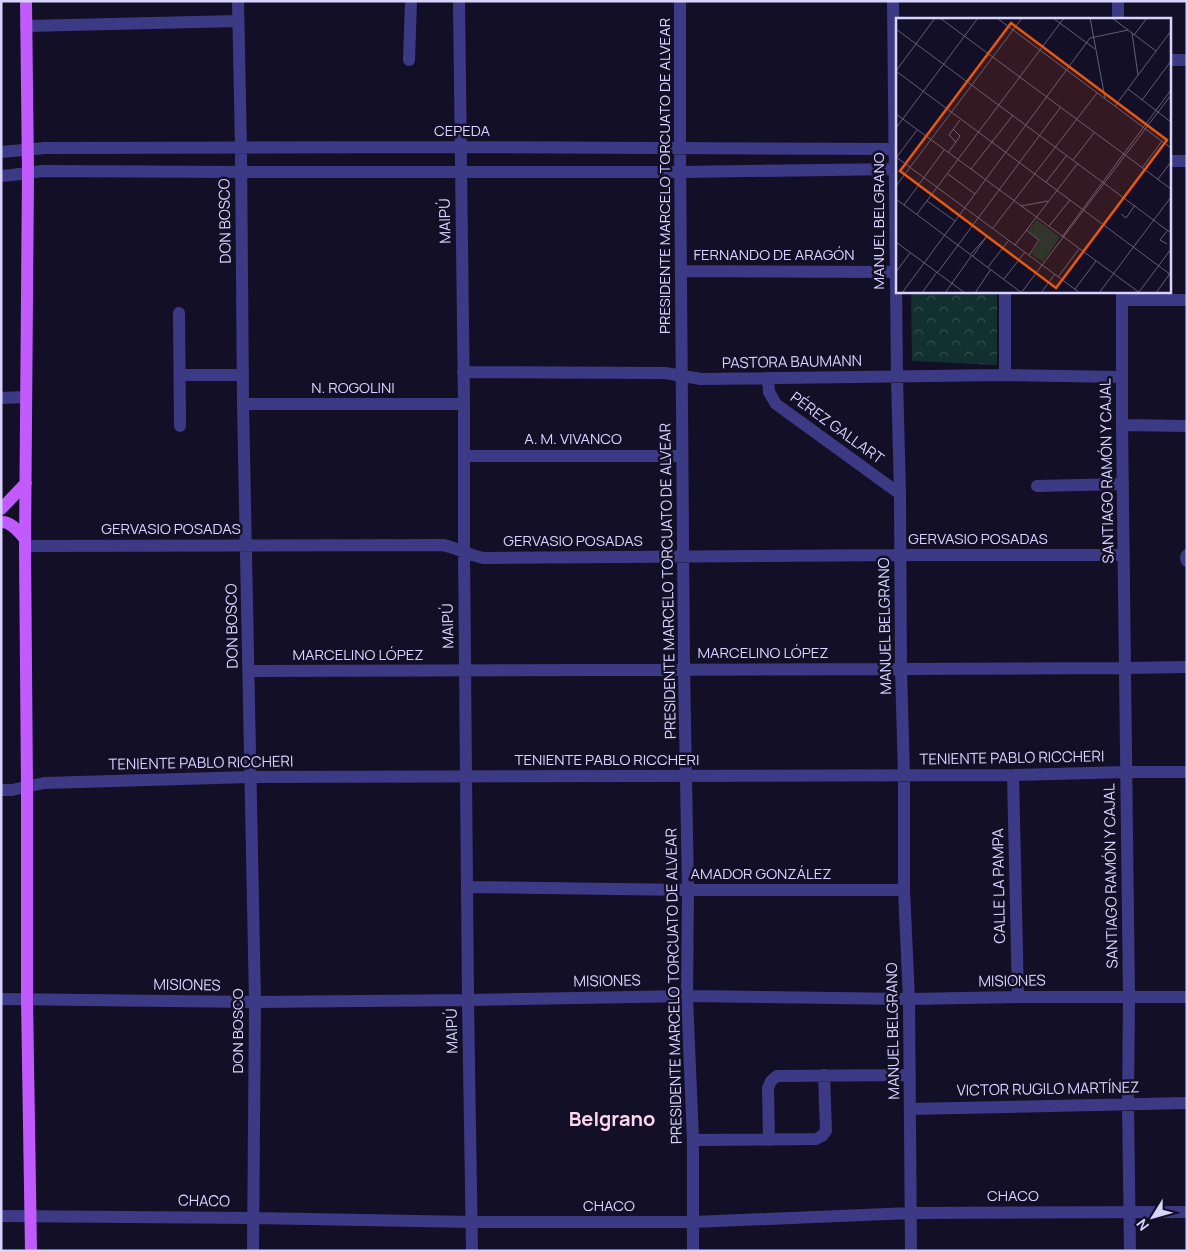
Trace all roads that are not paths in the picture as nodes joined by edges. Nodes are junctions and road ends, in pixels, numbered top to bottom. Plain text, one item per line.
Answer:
1 (26, 1) edge
2 (238, 1) edge
3 (411, 1) edge
4 (458, 1) edge
5 (680, 1) edge
6 (893, 1) edge
7 (1118, 1) edge
8 (1118, 18) edge
9 (238, 21) junction
10 (26, 26) junction
11 (895, 33) edge
12 (409, 60) dead end
13 (1170, 60) edge
14 (1187, 60) edge
15 (460, 147) junction
16 (242, 148) junction
17 (680, 149) junction
18 (896, 149) edge
19 (27, 150) junction
20 (1, 152) edge
21 (1170, 161) edge
22 (1187, 161) edge
23 (896, 169) edge
24 (28, 172) junction
25 (241, 172) junction
26 (461, 172) junction
27 (681, 172) junction
28 (1, 176) edge
29 (682, 271) junction
30 (895, 272) junction
31 (1005, 292) edge
32 (1122, 296) edge
33 (1187, 300) edge
34 (179, 313) dead end
35 (463, 372) junction
36 (180, 375) junction
37 (243, 375) junction
38 (682, 376) junction
39 (897, 376) junction
40 (1005, 376) junction
41 (1122, 376) junction
42 (768, 378) junction
43 (26, 397) junction
44 (1, 398) edge
45 (243, 404) junction
46 (464, 404) junction
47 (1122, 425) junction
48 (180, 426) dead end
49 (1187, 426) edge
50 (464, 456) junction
51 (682, 456) junction
52 (26, 483) junction
53 (1123, 484) junction
54 (1037, 486) dead end
55 (900, 494) junction
56 (1, 509) edge
57 (1, 522) edge
58 (25, 542) junction
59 (246, 545) junction
60 (464, 552) junction
61 (900, 555) junction
62 (1124, 555) junction
63 (1187, 555) edge
64 (684, 557) junction
65 (1187, 561) edge
66 (1187, 666) edge
67 (1126, 668) junction
68 (684, 669) junction
69 (901, 670) junction
70 (249, 671) junction
71 (465, 672) junction
72 (1126, 772) junction
73 (1187, 772) edge
74 (904, 775) junction
75 (1013, 775) junction
76 (686, 776) junction
77 (250, 777) junction
78 (466, 777) junction
79 (27, 786) junction
80 (1, 790) edge
81 (466, 886) junction
82 (688, 890) junction
83 (904, 890) junction
84 (687, 996) junction
85 (1018, 996) junction
86 (1187, 997) edge
87 (1129, 998) junction
88 (1, 999) edge
89 (28, 999) junction
90 (909, 999) junction
91 (468, 1000) junction
92 (255, 1002) junction
93 (824, 1075) junction
94 (910, 1075) junction
95 (1187, 1103) edge
96 (1128, 1104) junction
97 (910, 1109) junction
98 (693, 1140) junction
99 (769, 1140) junction
100 (1129, 1212) junction
101 (1187, 1212) edge
102 (911, 1213) junction
103 (30, 1215) junction
104 (1, 1216) edge
105 (253, 1218) junction
106 (472, 1222) junction
107 (693, 1222) junction
108 (31, 1251) edge
109 (253, 1251) edge
110 (472, 1251) edge
111 (693, 1251) edge
112 (911, 1251) edge
113 (1130, 1251) edge

1 - 10 main road
2 - 9 street, DON BOSCO
3 - 12 street
4 - 15 street, MAIPÚ
5 - 17 street, PRESIDENTE MARCELO TORCUATO DE ALVEAR
6 - 11 street, MANUEL BELGRANO
7 - 8 street
9 - 10 street
9 - 16 street, DON BOSCO
10 - 19 main road
11 - 18 street, MANUEL BELGRANO
13 - 14 street
15 - 16 street, CEPEDA
15 - 17 street, CEPEDA
15 - 26 street, MAIPÚ
16 - 19 street, CEPEDA
16 - 25 street, DON BOSCO
17 - 18 street, CEPEDA
17 - 27 street, PRESIDENTE MARCELO TORCUATO DE ALVEAR
18 - 23 street, MANUEL BELGRANO
19 - 20 street, CEPEDA
19 - 24 main road
21 - 22 street
23 - 27 street
23 - 30 street, MANUEL BELGRANO
24 - 25 street
24 - 28 street
24 - 43 main road
25 - 26 street
25 - 37 street, DON BOSCO
26 - 27 street
26 - 35 street, MAIPÚ
27 - 29 street, PRESIDENTE MARCELO TORCUATO DE ALVEAR
29 - 30 street, FERNANDO DE ARAGÓN
29 - 38 street, PRESIDENTE MARCELO TORCUATO DE ALVEAR
30 - 39 street, MANUEL BELGRANO
31 - 40 street
32 - 33 street
32 - 41 street, SANTIAGO RAMÓN Y CAJAL
34 - 36 street
35 - 38 street, PASTORA BAUMANN
35 - 46 street, MAIPÚ
36 - 37 street
36 - 48 street
37 - 45 street, DON BOSCO
38 - 42 street, PASTORA BAUMANN
38 - 51 street, PRESIDENTE MARCELO TORCUATO DE ALVEAR
39 - 40 street, PASTORA BAUMANN
39 - 42 street, PASTORA BAUMANN
39 - 55 street, MANUEL BELGRANO
40 - 41 street, PASTORA BAUMANN
41 - 47 street, SANTIAGO RAMÓN Y CAJAL
42 - 55 street, PÉREZ GALLART
43 - 44 street
43 - 52 main road
45 - 46 street, N. ROGOLINI
45 - 59 street, DON BOSCO
46 - 50 street, MAIPÚ
47 - 49 street
47 - 53 street, SANTIAGO RAMÓN Y CAJAL
50 - 51 street, A. M. VIVANCO
50 - 60 street, MAIPÚ
51 - 64 street, PRESIDENTE MARCELO TORCUATO DE ALVEAR
52 - 56 main road
52 - 58 main road
53 - 54 street
53 - 62 street, SANTIAGO RAMÓN Y CAJAL
55 - 61 street, MANUEL BELGRANO
57 - 58 main road
58 - 59 street, GERVASIO POSADAS
58 - 79 main road
59 - 60 street, GERVASIO POSADAS
59 - 70 street, DON BOSCO
60 - 64 street, GERVASIO POSADAS
60 - 71 street, MAIPÚ
61 - 62 street, GERVASIO POSADAS
61 - 64 street, GERVASIO POSADAS
61 - 69 street, MANUEL BELGRANO
62 - 67 street, SANTIAGO RAMÓN Y CAJAL
63 - 65 street
64 - 68 street, PRESIDENTE MARCELO TORCUATO DE ALVEAR
66 - 67 street, MARCELINO LÓPEZ
67 - 69 street, MARCELINO LÓPEZ
67 - 72 street, SANTIAGO RAMÓN Y CAJAL
68 - 69 street, MARCELINO LÓPEZ
68 - 71 street, MARCELINO LÓPEZ
68 - 76 street, PRESIDENTE MARCELO TORCUATO DE ALVEAR
69 - 74 street, MANUEL BELGRANO
70 - 71 street, MARCELINO LÓPEZ
70 - 77 street, DON BOSCO
71 - 78 street, MAIPÚ
72 - 73 street, TENIENTE PABLO RICCHERI
72 - 75 street, TENIENTE PABLO RICCHERI
72 - 87 street, SANTIAGO RAMÓN Y CAJAL
74 - 75 street, TENIENTE PABLO RICCHERI
74 - 76 street, TENIENTE PABLO RICCHERI
74 - 83 street, MANUEL BELGRANO
75 - 85 street, CALLE LA PAMPA
76 - 78 street, TENIENTE PABLO RICCHERI
76 - 82 street, PRESIDENTE MARCELO TORCUATO DE ALVEAR
77 - 78 street, TENIENTE PABLO RICCHERI
77 - 79 street, TENIENTE PABLO RICCHERI
77 - 92 street, DON BOSCO
78 - 81 street, MAIPÚ
79 - 80 street, TENIENTE PABLO RICCHERI
79 - 89 main road
81 - 82 street, AMADOR GONZÁLEZ
81 - 91 street, MAIPÚ
82 - 83 street, AMADOR GONZÁLEZ
82 - 84 street, PRESIDENTE MARCELO TORCUATO DE ALVEAR
83 - 90 street, MANUEL BELGRANO
84 - 90 street, MISIONES
84 - 91 street, MISIONES
84 - 98 street, PRESIDENTE MARCELO TORCUATO DE ALVEAR
85 - 87 street, MISIONES
85 - 90 street, MISIONES
86 - 87 street, MISIONES
87 - 96 street, SANTIAGO RAMÓN Y CAJAL
88 - 89 street, MISIONES
89 - 92 street, MISIONES
89 - 103 main road
90 - 94 street, MANUEL BELGRANO
91 - 92 street, MISIONES
91 - 106 street, MAIPÚ
92 - 105 street, DON BOSCO
93 - 94 street
93 - 99 street
93 - 99 street
94 - 97 street, MANUEL BELGRANO
95 - 96 street, VICTOR RUGILO MARTÍNEZ
96 - 97 street, VICTOR RUGILO MARTÍNEZ
96 - 100 street, SANTIAGO RAMÓN Y CAJAL
97 - 102 street, MANUEL BELGRANO
98 - 99 street
98 - 107 street, PRESIDENTE MARCELO TORCUATO DE ALVEAR
100 - 101 street, CHACO
100 - 102 street, CHACO
100 - 113 street, SANTIAGO RAMÓN Y CAJAL
102 - 107 street, CHACO
102 - 112 street, MANUEL BELGRANO
103 - 104 street, CHACO
103 - 105 street, CHACO
103 - 108 main road
105 - 106 street, CHACO
105 - 109 street, DON BOSCO
106 - 107 street, CHACO
106 - 110 street, MAIPÚ
107 - 111 street, PRESIDENTE MARCELO TORCUATO DE ALVEAR

